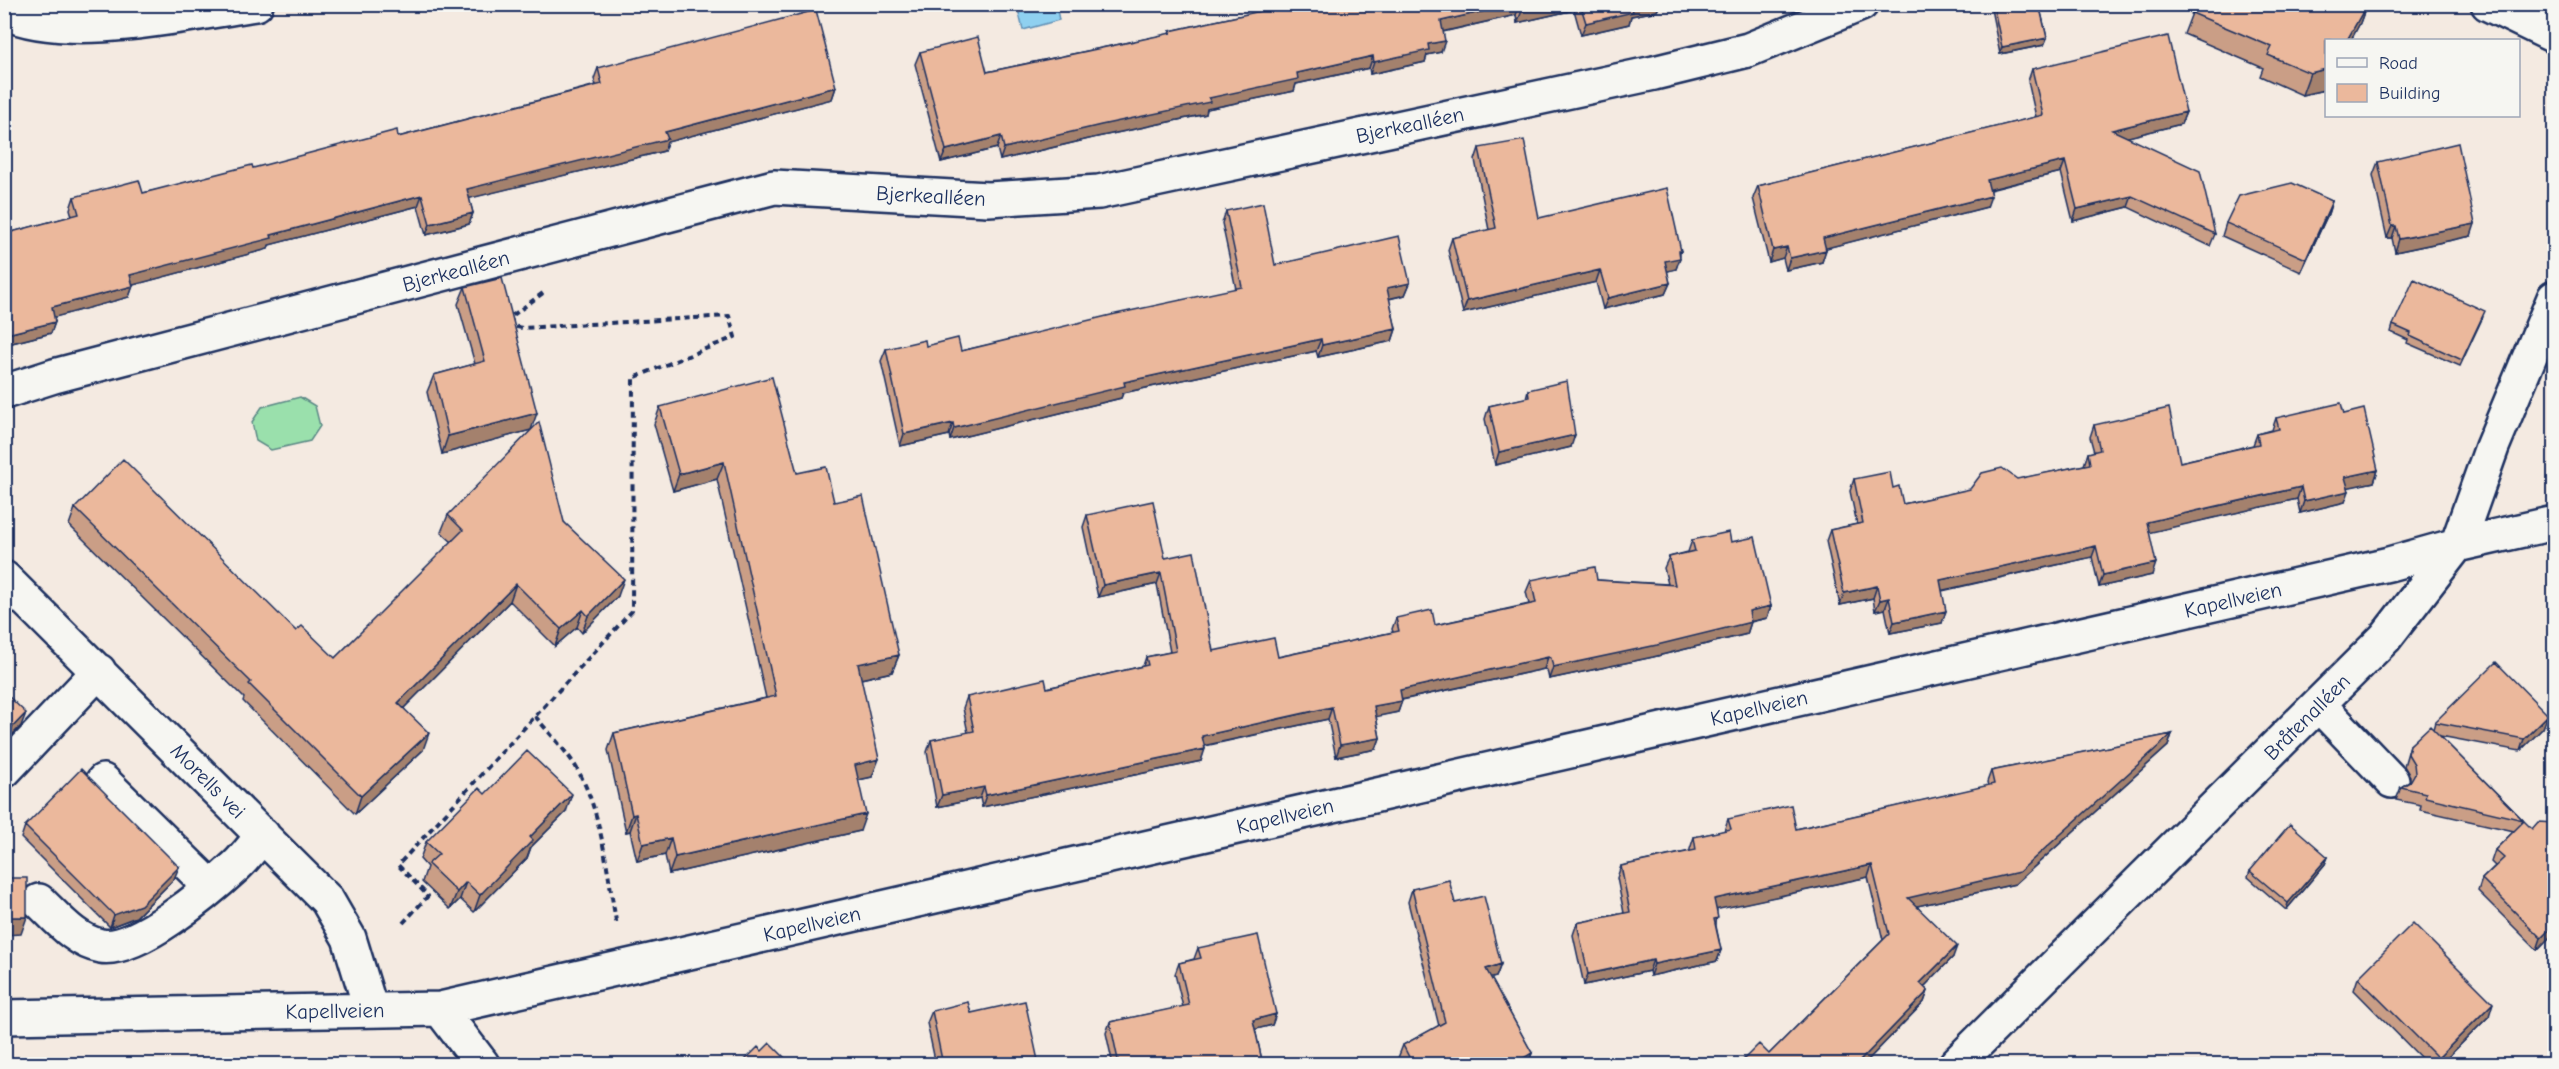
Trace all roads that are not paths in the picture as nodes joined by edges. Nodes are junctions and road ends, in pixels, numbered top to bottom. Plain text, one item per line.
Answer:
1 (256, 4) edge
2 (1861, 4) edge
3 (2488, 4) edge
4 (4, 12) edge
5 (2554, 36) edge
6 (2554, 298) edge
7 (4, 392) edge
8 (2554, 523) edge
9 (2457, 545) junction
10 (4, 578) edge
11 (99, 672) junction
12 (2319, 705) junction
13 (4, 771) edge
14 (2392, 780) dead end
15 (104, 781) dead end
16 (263, 835) junction
17 (211, 887) junction
18 (39, 901) dead end
19 (440, 1009) junction
20 (371, 1010) junction
21 (4, 1017) edge
22 (470, 1060) edge
23 (1956, 1065) edge

1 - 4 street
2 - 7 street, Bjerkealléen
3 - 5 street
6 - 9 street, Bråtenalléen
8 - 9 street, Kapellveien
9 - 12 street, Bråtenalléen
9 - 19 street, Kapellveien
10 - 11 street, Morells vei
11 - 13 street
11 - 16 street, Morells vei
12 - 14 street
12 - 23 street, Bråtenalléen
15 - 17 street
16 - 17 street
16 - 20 street, Morells vei
17 - 18 street
19 - 20 street, Kapellveien
19 - 22 street
20 - 21 street, Kapellveien

